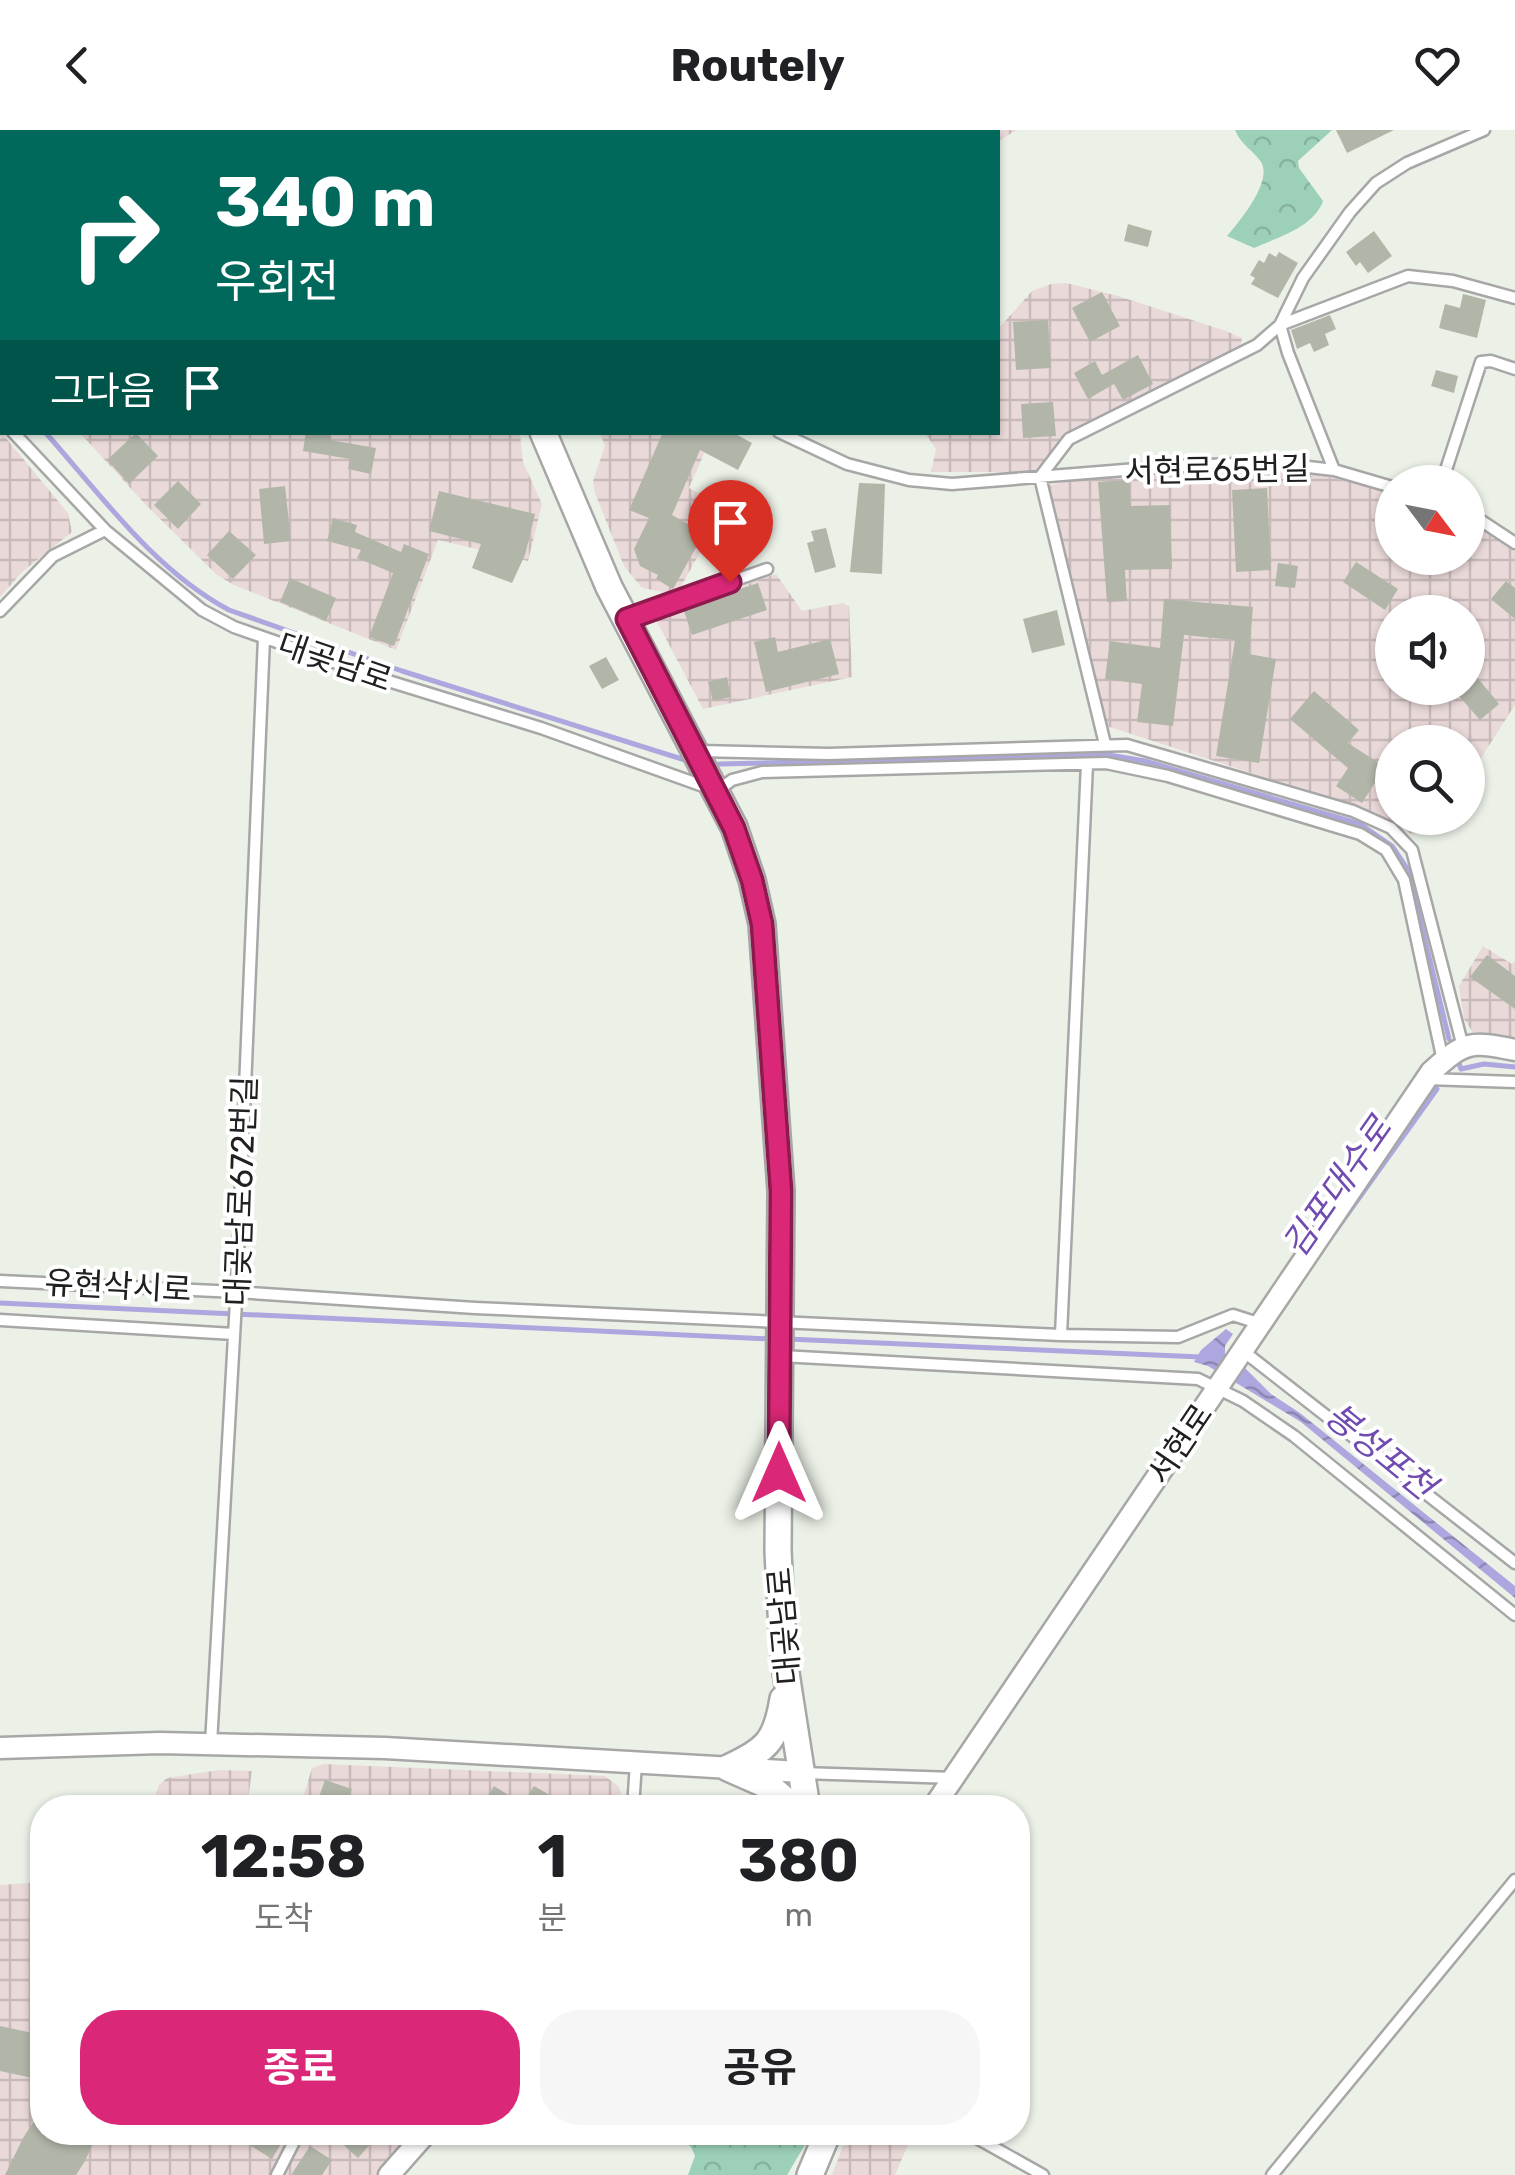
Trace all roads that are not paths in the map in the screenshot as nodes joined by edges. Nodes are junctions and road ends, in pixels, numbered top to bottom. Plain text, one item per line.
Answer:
1 (1484, 130) edge
2 (1515, 298) edge
3 (1280, 325) junction
4 (1515, 370) edge
5 (16, 435) edge
6 (544, 435) edge
7 (785, 435) edge
8 (1448, 465) edge
9 (1334, 470) junction
10 (1040, 477) junction
11 (1375, 481) edge
12 (1485, 523) edge
13 (105, 530) junction
14 (1515, 543) edge
15 (766, 569) dead end
16 (0, 610) edge
17 (627, 619) junction
18 (264, 638) junction
19 (1105, 744) junction
20 (696, 751) junction
21 (1087, 764) junction
22 (716, 791) junction
23 (1464, 1046) junction
24 (1515, 1050) edge
25 (1443, 1061) junction
26 (1426, 1079) junction
27 (1515, 1082) edge
28 (0, 1281) edge
29 (236, 1296) junction
30 (0, 1320) edge
31 (1261, 1324) junction
32 (235, 1330) junction
33 (1061, 1335) junction
34 (781, 1339) junction
35 (1242, 1351) junction
36 (1220, 1384) junction
37 (1515, 1563) edge
38 (1515, 1615) edge
39 (786, 1673) junction
40 (212, 1744) junction
41 (0, 1748) edge
42 (636, 1763) junction
43 (728, 1768) junction
44 (801, 1772) junction
45 (955, 1778) junction
46 (635, 1795) edge
47 (779, 1795) edge
48 (805, 1795) edge
49 (943, 1795) edge
50 (1515, 1880) edge
51 (292, 2145) edge
52 (416, 2145) edge
53 (823, 2145) edge
54 (989, 2145) edge
55 (277, 2175) edge
56 (389, 2175) edge
57 (810, 2175) edge
58 (1043, 2175) edge
59 (1272, 2175) edge

1 - 3 lane, 서현로65번길
2 - 3 lane, 서현로65번길
3 - 9 lane
3 - 10 lane, 서현로65번길
4 - 8 lane
5 - 13 lane, 대곶남로
6 - 17 street, 대곶남로
7 - 10 lane, 서현로65번길
9 - 10 lane, 서현로65번길
9 - 11 lane, 서현로65번길
10 - 19 lane
12 - 14 lane
13 - 16 lane
13 - 18 lane, 대곶남로
15 - 17 lane
17 - 20 street, 대곶남로
18 - 22 lane, 대곶남로
18 - 29 lane, 대곶남로672번길
19 - 20 lane
19 - 23 lane
20 - 22 street, 대곶남로
21 - 22 lane
21 - 25 lane
21 - 33 lane
22 - 34 street, 대곶남로
23 - 24 street
23 - 25 street, 서현로
25 - 26 street, 서현로
26 - 27 lane
26 - 31 street, 서현로
28 - 29 lane, 유현삭시로
29 - 32 lane, 대곶남로672번길
29 - 34 lane, 유현삭시로
30 - 32 lane
31 - 33 lane
31 - 35 street, 서현로
32 - 40 lane, 대곶남로672번길
33 - 34 lane
34 - 36 lane
34 - 39 street, 대곶남로
35 - 36 street, 서현로
35 - 37 lane
36 - 38 lane
36 - 45 street, 서현로
39 - 43 street
39 - 44 street, 대곶남로
40 - 41 street
40 - 42 street
42 - 43 street
42 - 46 lane
43 - 44 street
43 - 47 street
44 - 45 lane
44 - 48 street, 대곶남로
45 - 49 street, 서현로
50 - 59 lane
51 - 55 lane
52 - 56 street
53 - 57 street
54 - 58 lane

